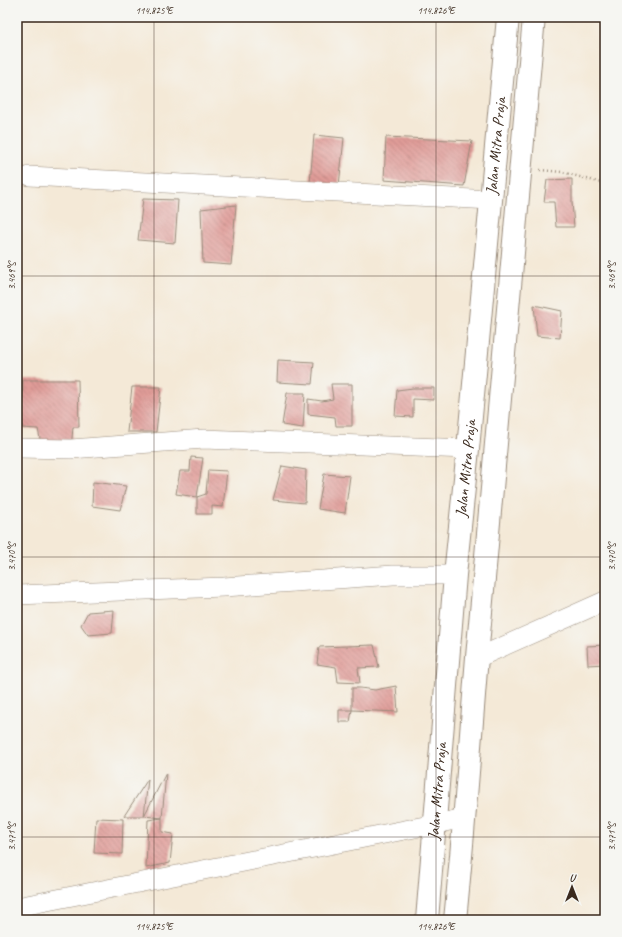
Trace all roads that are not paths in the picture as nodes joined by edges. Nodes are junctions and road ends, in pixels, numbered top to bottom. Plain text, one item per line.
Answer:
1 (508, 17) edge
2 (534, 17) edge
3 (28, 176) dead end
4 (492, 200) junction
5 (17, 448) edge
6 (468, 449) junction
7 (455, 575) junction
8 (17, 595) edge
9 (605, 601) edge
10 (477, 658) junction
11 (465, 818) junction
12 (436, 825) junction
13 (17, 907) edge
14 (427, 920) edge
15 (455, 920) edge

1 - 4 street, Jalan Mitra Praja
2 - 10 street, Jalan Mitra Praja
3 - 4 street
4 - 6 street, Jalan Mitra Praja
5 - 6 street
6 - 7 street, Jalan Mitra Praja
7 - 8 street
7 - 12 street, Jalan Mitra Praja
9 - 10 street
10 - 11 street, Jalan Mitra Praja
11 - 12 street
11 - 15 street, Jalan Mitra Praja
12 - 13 street
12 - 14 street, Jalan Mitra Praja

